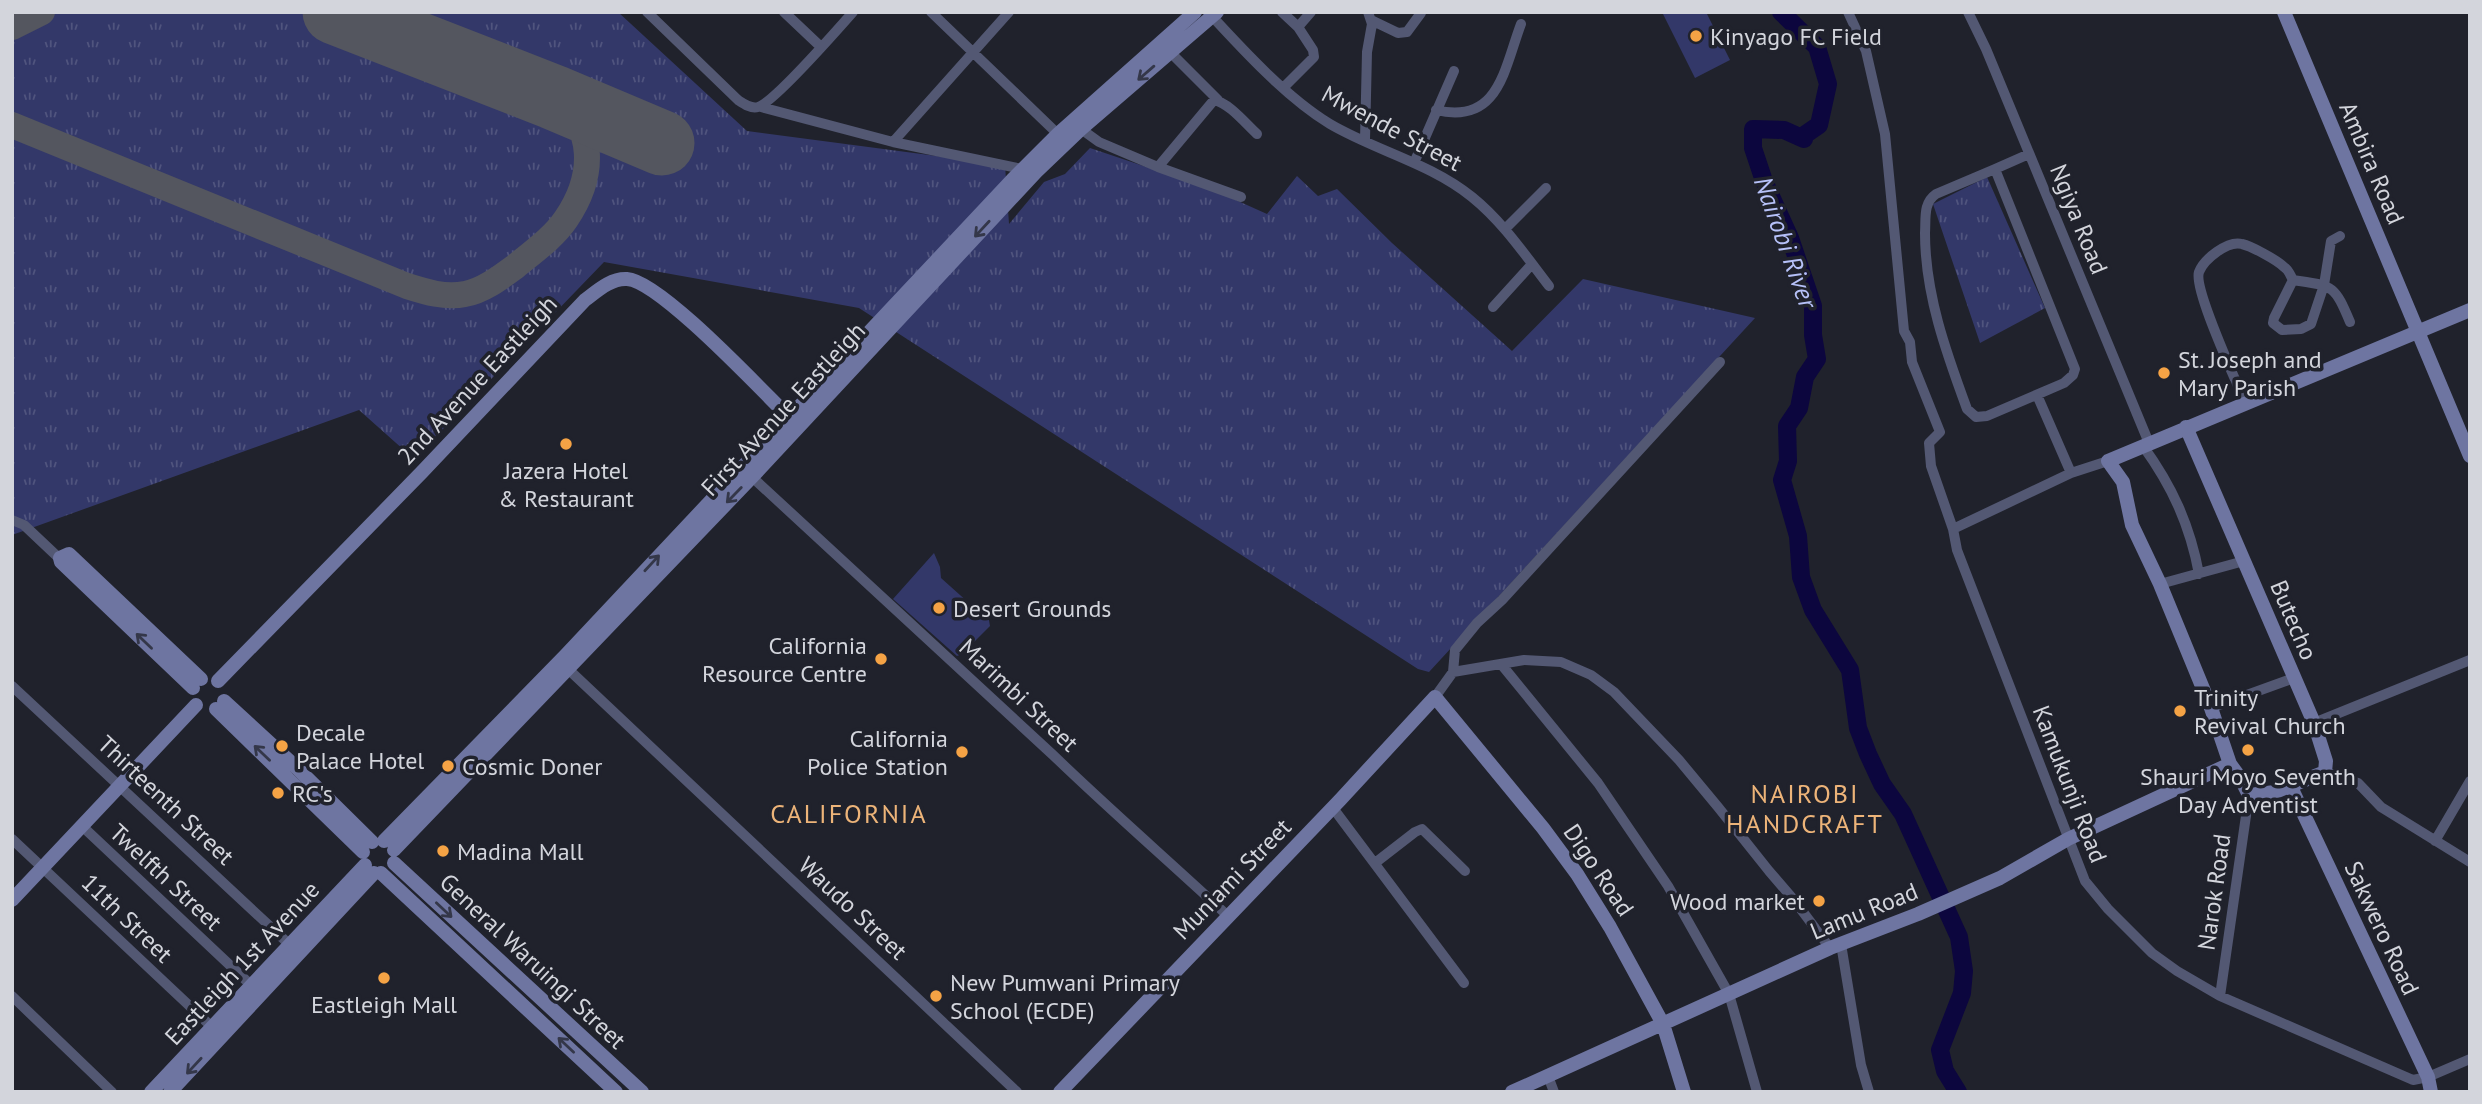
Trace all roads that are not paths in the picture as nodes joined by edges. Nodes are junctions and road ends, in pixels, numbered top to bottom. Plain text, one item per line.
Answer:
1 (647, 12) edge
2 (785, 12) edge
3 (853, 12) edge
4 (931, 12) edge
5 (1009, 12) edge
6 (1195, 12) edge
7 (1282, 12) edge
8 (1311, 12) edge
9 (1848, 12) edge
10 (1968, 12) edge
11 (2284, 12) edge
12 (1422, 13) edge
13 (1212, 14) edge
14 (1369, 16) edge
15 (1521, 24) dead end
16 (1298, 27) junction
17 (821, 47) junction
18 (972, 52) junction
19 (1170, 52) junction
20 (1454, 71) dead end
21 (1284, 87) junction
22 (1218, 100) junction
23 (761, 107) junction
24 (1436, 110) junction
25 (1081, 129) junction
26 (1257, 134) dead end
27 (1062, 138) junction
28 (1365, 140) junction
29 (893, 142) junction
30 (2029, 154) junction
31 (1414, 163) junction
32 (1158, 167) junction
33 (1022, 169) junction
34 (1995, 169) junction
35 (1546, 188) dead end
36 (1241, 197) dead end
37 (1505, 229) junction
38 (2340, 236) dead end
39 (1532, 264) junction
40 (2292, 280) junction
41 (2324, 285) junction
42 (1549, 286) dead end
43 (1493, 307) dead end
44 (2470, 310) edge
45 (2350, 322) dead end
46 (2419, 331) junction
47 (1720, 362) dead end
48 (2037, 395) junction
49 (2245, 403) junction
50 (790, 418) junction
51 (2186, 427) junction
52 (2146, 445) junction
53 (2470, 456) edge
54 (2108, 461) junction
55 (2071, 473) junction
56 (752, 477) junction
57 (12, 520) edge
58 (1954, 530) junction
59 (60, 559) joint
60 (2244, 561) junction
61 (2199, 574) junction
62 (2160, 584) junction
63 (2470, 660) edge
64 (1501, 664) junction
65 (568, 669) junction
66 (1453, 672) junction
67 (2294, 678) junction
68 (218, 681) junction
69 (197, 684) junction
70 (12, 686) edge
71 (1435, 697) junction
72 (196, 705) junction
73 (220, 705) junction
74 (2211, 708) junction
75 (2314, 723) junction
76 (2230, 764) junction
77 (2325, 772) junction
78 (2470, 782) edge
79 (2290, 785) junction
80 (120, 786) junction
81 (2249, 795) junction
82 (1333, 808) junction
83 (82, 827) junction
84 (12, 839) edge
85 (2068, 839) junction
86 (2435, 841) junction
87 (378, 857) junction
88 (2470, 862) edge
89 (1375, 863) junction
90 (43, 867) junction
91 (1465, 871) dead end
92 (12, 900) edge
93 (1228, 916) junction
94 (290, 946) junction
95 (1835, 946) junction
96 (1464, 983) dead end
97 (252, 986) junction
98 (1729, 994) junction
99 (12, 996) edge
100 (2220, 996) junction
101 (1663, 1024) junction
102 (213, 1028) junction
103 (2470, 1059) edge
104 (624, 1075) junction
105 (1548, 1076) junction
106 (2430, 1085) edge
107 (614, 1090) edge
108 (112, 1092) edge
109 (151, 1092) edge
110 (170, 1092) edge
111 (642, 1092) edge
112 (1017, 1092) edge
113 (1060, 1092) edge
114 (1512, 1092) edge
115 (1554, 1092) edge
116 (1684, 1092) edge
117 (1757, 1092) edge
118 (1870, 1092) edge

1 - 23 street
2 - 17 street
3 - 17 street
4 - 18 street
5 - 18 street
6 - 27 main road, First Avenue Eastleigh
7 - 16 street
8 - 16 street
9 - 58 street, Kamukunji Road
10 - 30 street, Ngiya Road
11 - 46 main road, Ambira Road
12 - 14 street
13 - 19 main road, First Avenue Eastleigh
13 - 21 street, Mwende Street
14 - 28 street
15 - 24 street
16 - 21 street
17 - 23 street
18 - 27 street
18 - 29 street
19 - 22 street
19 -> 25 main road, First Avenue Eastleigh
20 - 24 street
21 - 28 street, Mwende Street
22 - 26 street
22 - 32 street
23 - 29 street
24 - 31 street
25 - 27 main road, First Avenue Eastleigh
25 - 32 street
27 - 33 main road, First Avenue Eastleigh
27 -> 56 main road, First Avenue Eastleigh
28 - 31 street, Mwende Street
29 - 33 street
30 - 34 street
30 - 52 street, Ngiya Road
31 - 37 street, Mwende Street
32 - 36 street
33 - 50 main road, First Avenue Eastleigh
34 - 48 street
34 - 48 street
35 - 37 street
37 - 39 street, Mwende Street
38 - 41 street
39 - 42 street, Mwende Street
39 - 43 street
40 - 41 street
40 - 41 street
40 - 49 street
41 - 45 street
44 - 46 main road
46 - 49 main road
46 - 53 main road, Ambira Road
47 - 66 street
48 - 55 street
49 - 51 main road
50 - 68 main road, 2nd Avenue Eastleigh
87 -> 50 main road, First Avenue Eastleigh
51 - 52 main road
51 - 60 main road, Butecho
52 - 54 main road
52 - 61 street, Ngiya Road
54 - 55 street
54 - 62 main road
55 - 58 street
56 -> 65 main road, First Avenue Eastleigh
56 - 93 street, Marimbi Street
57 - 59 street
58 - 85 street, Kamukunji Road
59 - 69 main road
60 - 61 street
60 - 67 main road, Butecho
61 - 62 street
62 - 74 main road
63 - 75 street
64 - 66 street
64 - 95 street
64 - 98 street
65 - 87 main road, First Avenue Eastleigh
65 - 112 street, Waudo Street
66 - 71 street
67 - 74 street
67 - 75 main road, Butecho
68 - 69 main road
68 - 73 main road
69 - 72 main road
70 - 80 street, Thirteenth Street
71 - 82 main road, Muniami Street
71 - 101 main road, Digo Road
72 - 73 main road
72 - 80 main road
73 - 87 main road, General Waruingi Street
74 - 76 main road
75 - 77 main road, Butecho
76 - 81 main road
76 - 85 main road, Lamu Road
77 - 79 main road
77 - 86 street
78 - 86 street
79 - 81 main road
79 - 106 main road, Sakwero Road
80 - 83 main road
80 - 94 street, Thirteenth Street
81 - 100 street, Narok Road
82 - 89 street
82 - 93 main road, Muniami Street
83 - 90 main road
83 - 97 street, Twelfth Street
84 - 90 street, 11th Street
85 - 95 main road, Lamu Road
85 - 100 street, Kamukunji Road
86 - 88 street
87 - 94 main road, Eastleigh 1st Avenue
87 -> 104 main road, General Waruingi Street
107 -> 87 main road, General Waruingi Street
87 -> 110 main road, Eastleigh 1st Avenue
89 - 91 street
89 - 96 street
90 - 92 main road
90 - 102 street, 11th Street
93 - 113 main road, Muniami Street
94 - 97 main road, Eastleigh 1st Avenue
95 - 98 main road, Lamu Road
95 - 118 street
97 - 102 main road, Eastleigh 1st Avenue
98 - 101 main road, Lamu Road
98 - 117 street
99 - 108 street
100 - 106 street, Kamukunji Road
101 - 105 main road, Lamu Road
101 - 116 main road, Digo Road
102 - 109 main road, Eastleigh 1st Avenue
103 - 106 street
104 - 107 main road
104 - 111 main road, General Waruingi Street
105 - 114 main road, Lamu Road
105 - 115 street

